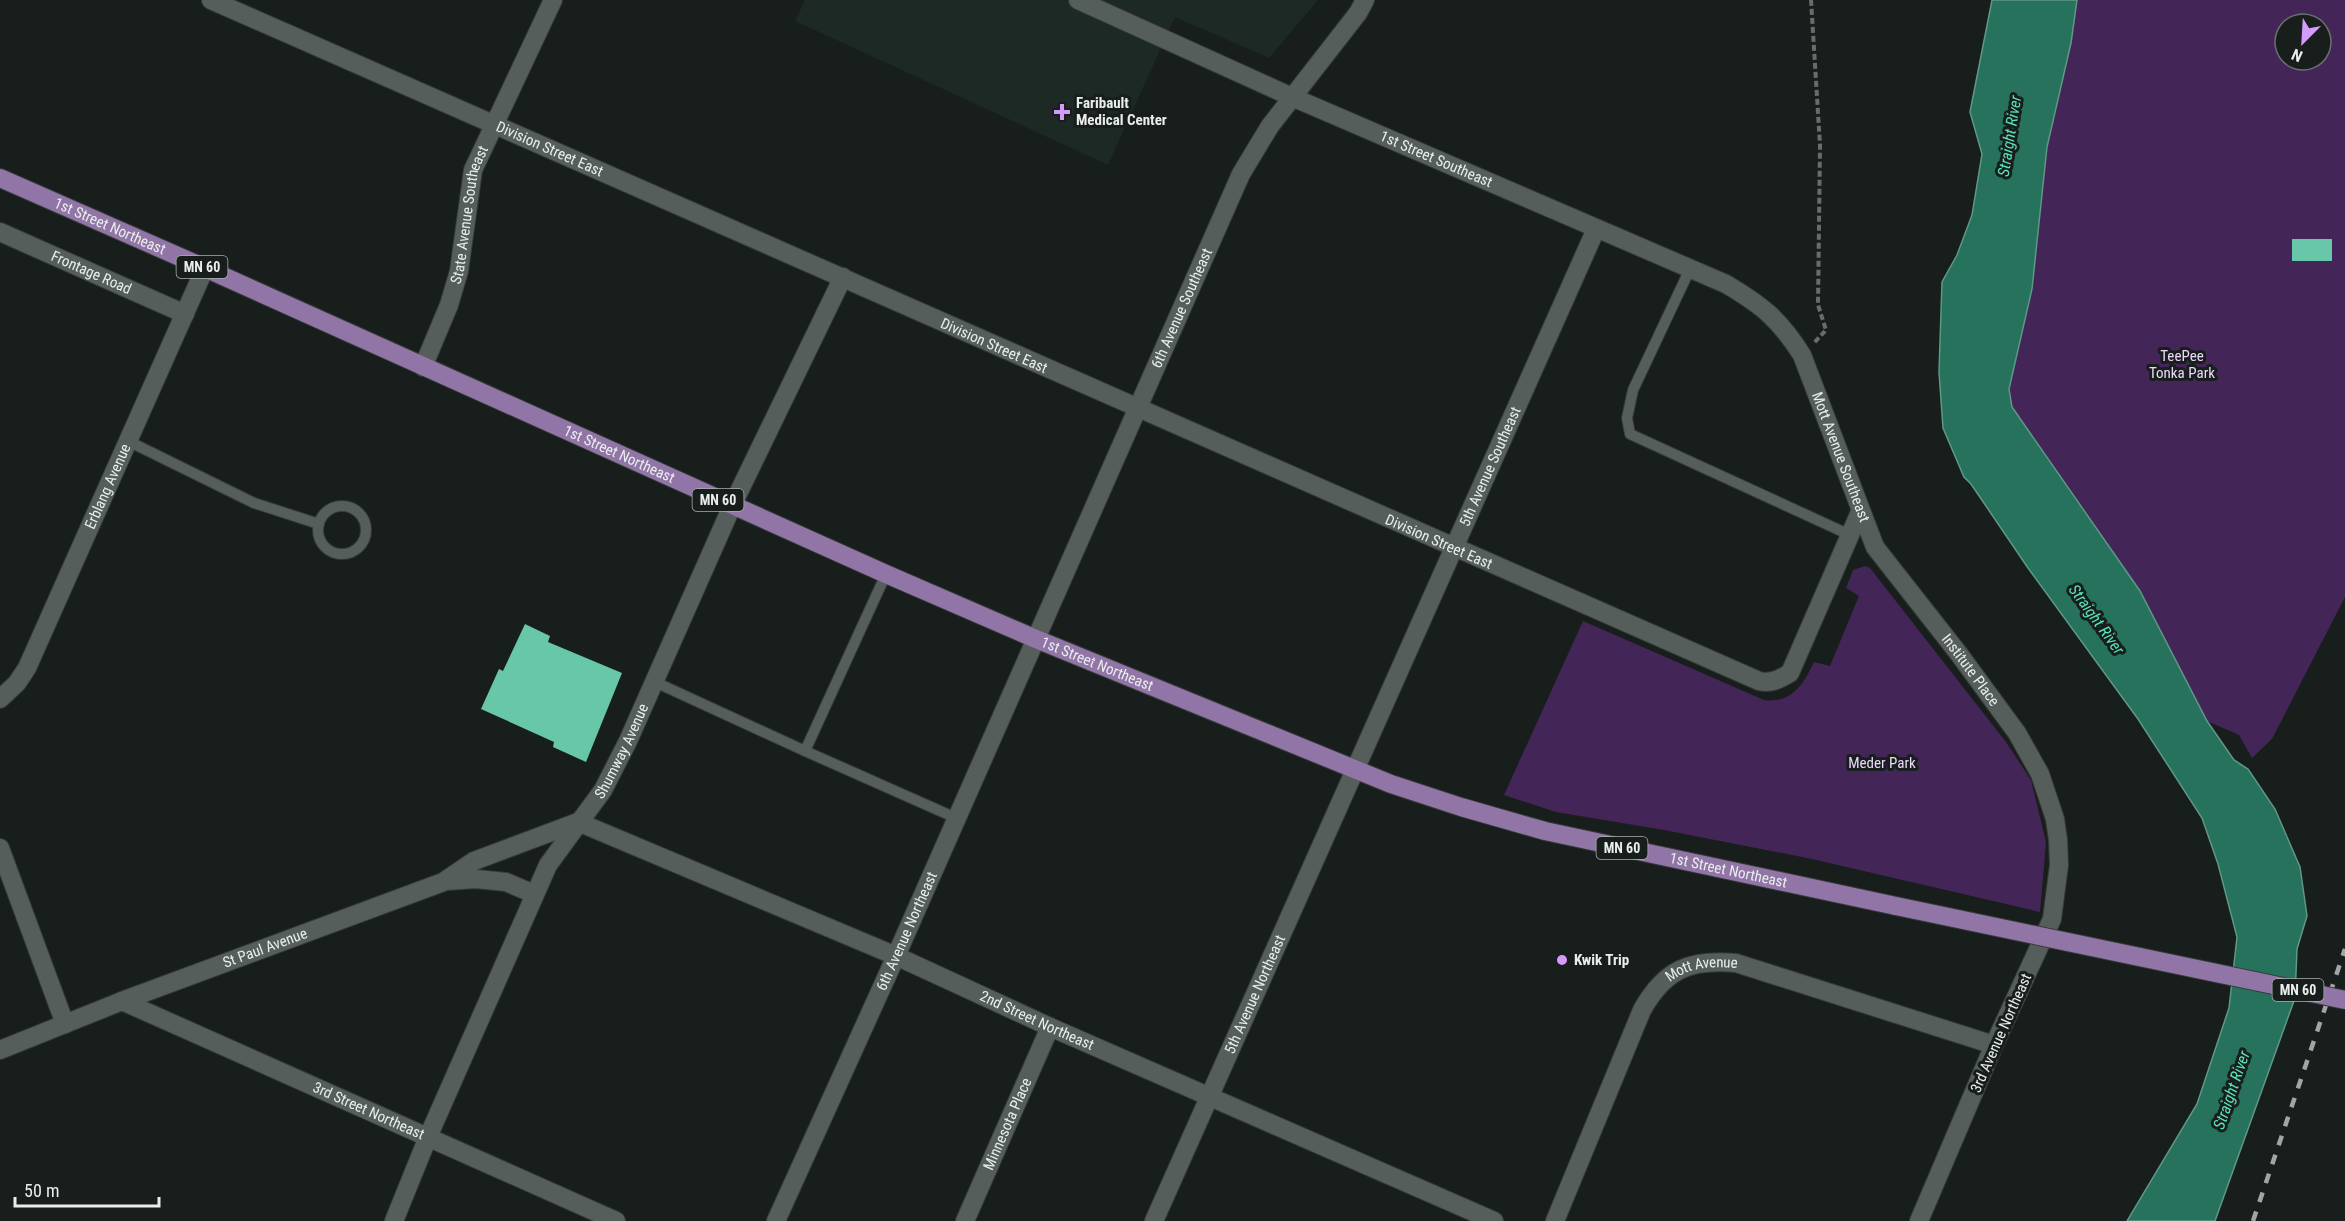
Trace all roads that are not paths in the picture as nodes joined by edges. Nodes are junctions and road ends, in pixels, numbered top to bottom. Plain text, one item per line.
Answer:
1 (211, 0) edge
2 (553, 0) edge
3 (1078, 0) edge
4 (1365, 0) edge
5 (1292, 97) junction
6 (494, 124) junction
7 (0, 178) edge
8 (1596, 229) junction
9 (0, 232) edge
10 (205, 268) junction
11 (1690, 269) junction
12 (843, 277) junction
13 (185, 314) junction
14 (1786, 331) joint
15 (423, 367) junction
16 (1136, 409) junction
17 (128, 441) junction
18 (732, 506) junction
19 (1860, 512) junction
20 (318, 524) junction
21 (1850, 535) junction
22 (1454, 550) junction
23 (886, 574) junction
24 (1036, 639) junction
25 (1780, 679) joint
26 (655, 682) junction
27 (0, 699) edge
28 (805, 751) junction
29 (1354, 769) junction
30 (956, 818) junction
31 (578, 822) junction
32 (2058, 840) joint
33 (0, 848) edge
34 (446, 881) junction
35 (534, 894) junction
36 (896, 957) junction
37 (2345, 1000) edge
38 (122, 1001) junction
39 (65, 1024) junction
40 (1050, 1027) junction
41 (1994, 1045) junction
42 (0, 1050) edge
43 (1209, 1095) junction
44 (428, 1137) junction
45 (394, 1221) edge
46 (616, 1221) edge
47 (776, 1221) edge
48 (965, 1221) edge
49 (1154, 1221) edge
50 (1494, 1221) edge
51 (1555, 1221) edge
52 (1919, 1221) edge

1 - 6 street, Division Street East
2 - 6 street, State Avenue Southeast
3 - 5 street, 1st Street Southeast
4 - 5 street, 6th Avenue Southeast
5 - 8 street, 1st Street Southeast
5 - 16 street, 6th Avenue Southeast
6 - 12 street, Division Street East
6 - 15 street, State Avenue Southeast
7 - 10 main road, 1st Street Northeast / MN 60
8 - 11 street, 1st Street Southeast
8 - 22 street, 5th Avenue Southeast
9 - 13 street, Frontage Road
10 - 13 street, Erblang Avenue
10 - 15 main road, 1st Street Northeast / MN 60
11 - 14 street, 1st Street Southeast
11 - 21 lane
12 - 16 street, Division Street East
12 - 18 street, Shumway Avenue
13 - 17 street, Erblang Avenue
14 - 19 street, Mott Avenue Southeast
15 - 18 main road, 1st Street Northeast / MN 60
16 - 22 street, Division Street East
16 - 24 street, 6th Avenue Southeast
17 - 20 lane
17 - 27 street, Erblang Avenue
18 - 23 main road, 1st Street Northeast / MN 60
18 - 26 street, Shumway Avenue
19 - 21 street, Mott Avenue Southeast
19 - 32 street, Institute Place
20 - 20 lane
21 - 25 street, Mott Avenue Southeast
22 - 25 street, Division Street East
22 - 29 street, 5th Avenue Southeast
23 - 24 main road, 1st Street Northeast / MN 60
23 - 28 lane
24 - 29 main road, 1st Street Northeast / MN 60
24 - 30 street, 6th Avenue Northeast
26 - 28 lane
26 - 31 street, Shumway Avenue
28 - 30 lane
29 - 37 main road, 1st Street Northeast / MN 60, bridge
29 - 43 street, 5th Avenue Northeast
30 - 36 street, 6th Avenue Northeast
31 - 34 street
31 - 35 street, Shumway Avenue
31 - 36 street, 2nd Street Northeast
32 - 41 street, 3rd Avenue Northeast
33 - 39 street
34 - 35 street, St Paul Avenue
34 - 38 street, St Paul Avenue
35 - 44 street, Shumway Avenue
36 - 40 street, 2nd Street Northeast
36 - 47 street, 6th Avenue Northeast
38 - 39 street, St Paul Avenue
38 - 44 street, 3rd Street Northeast
39 - 42 street, St Paul Avenue
40 - 43 street, 2nd Street Northeast
40 - 48 street, Minnesota Place
41 - 51 street, Mott Avenue
41 - 52 street, 3rd Avenue Northeast
43 - 49 street, 5th Avenue Northeast
43 - 50 street, 2nd Street Northeast
44 - 45 street, Shumway Avenue
44 - 46 street, 3rd Street Northeast

